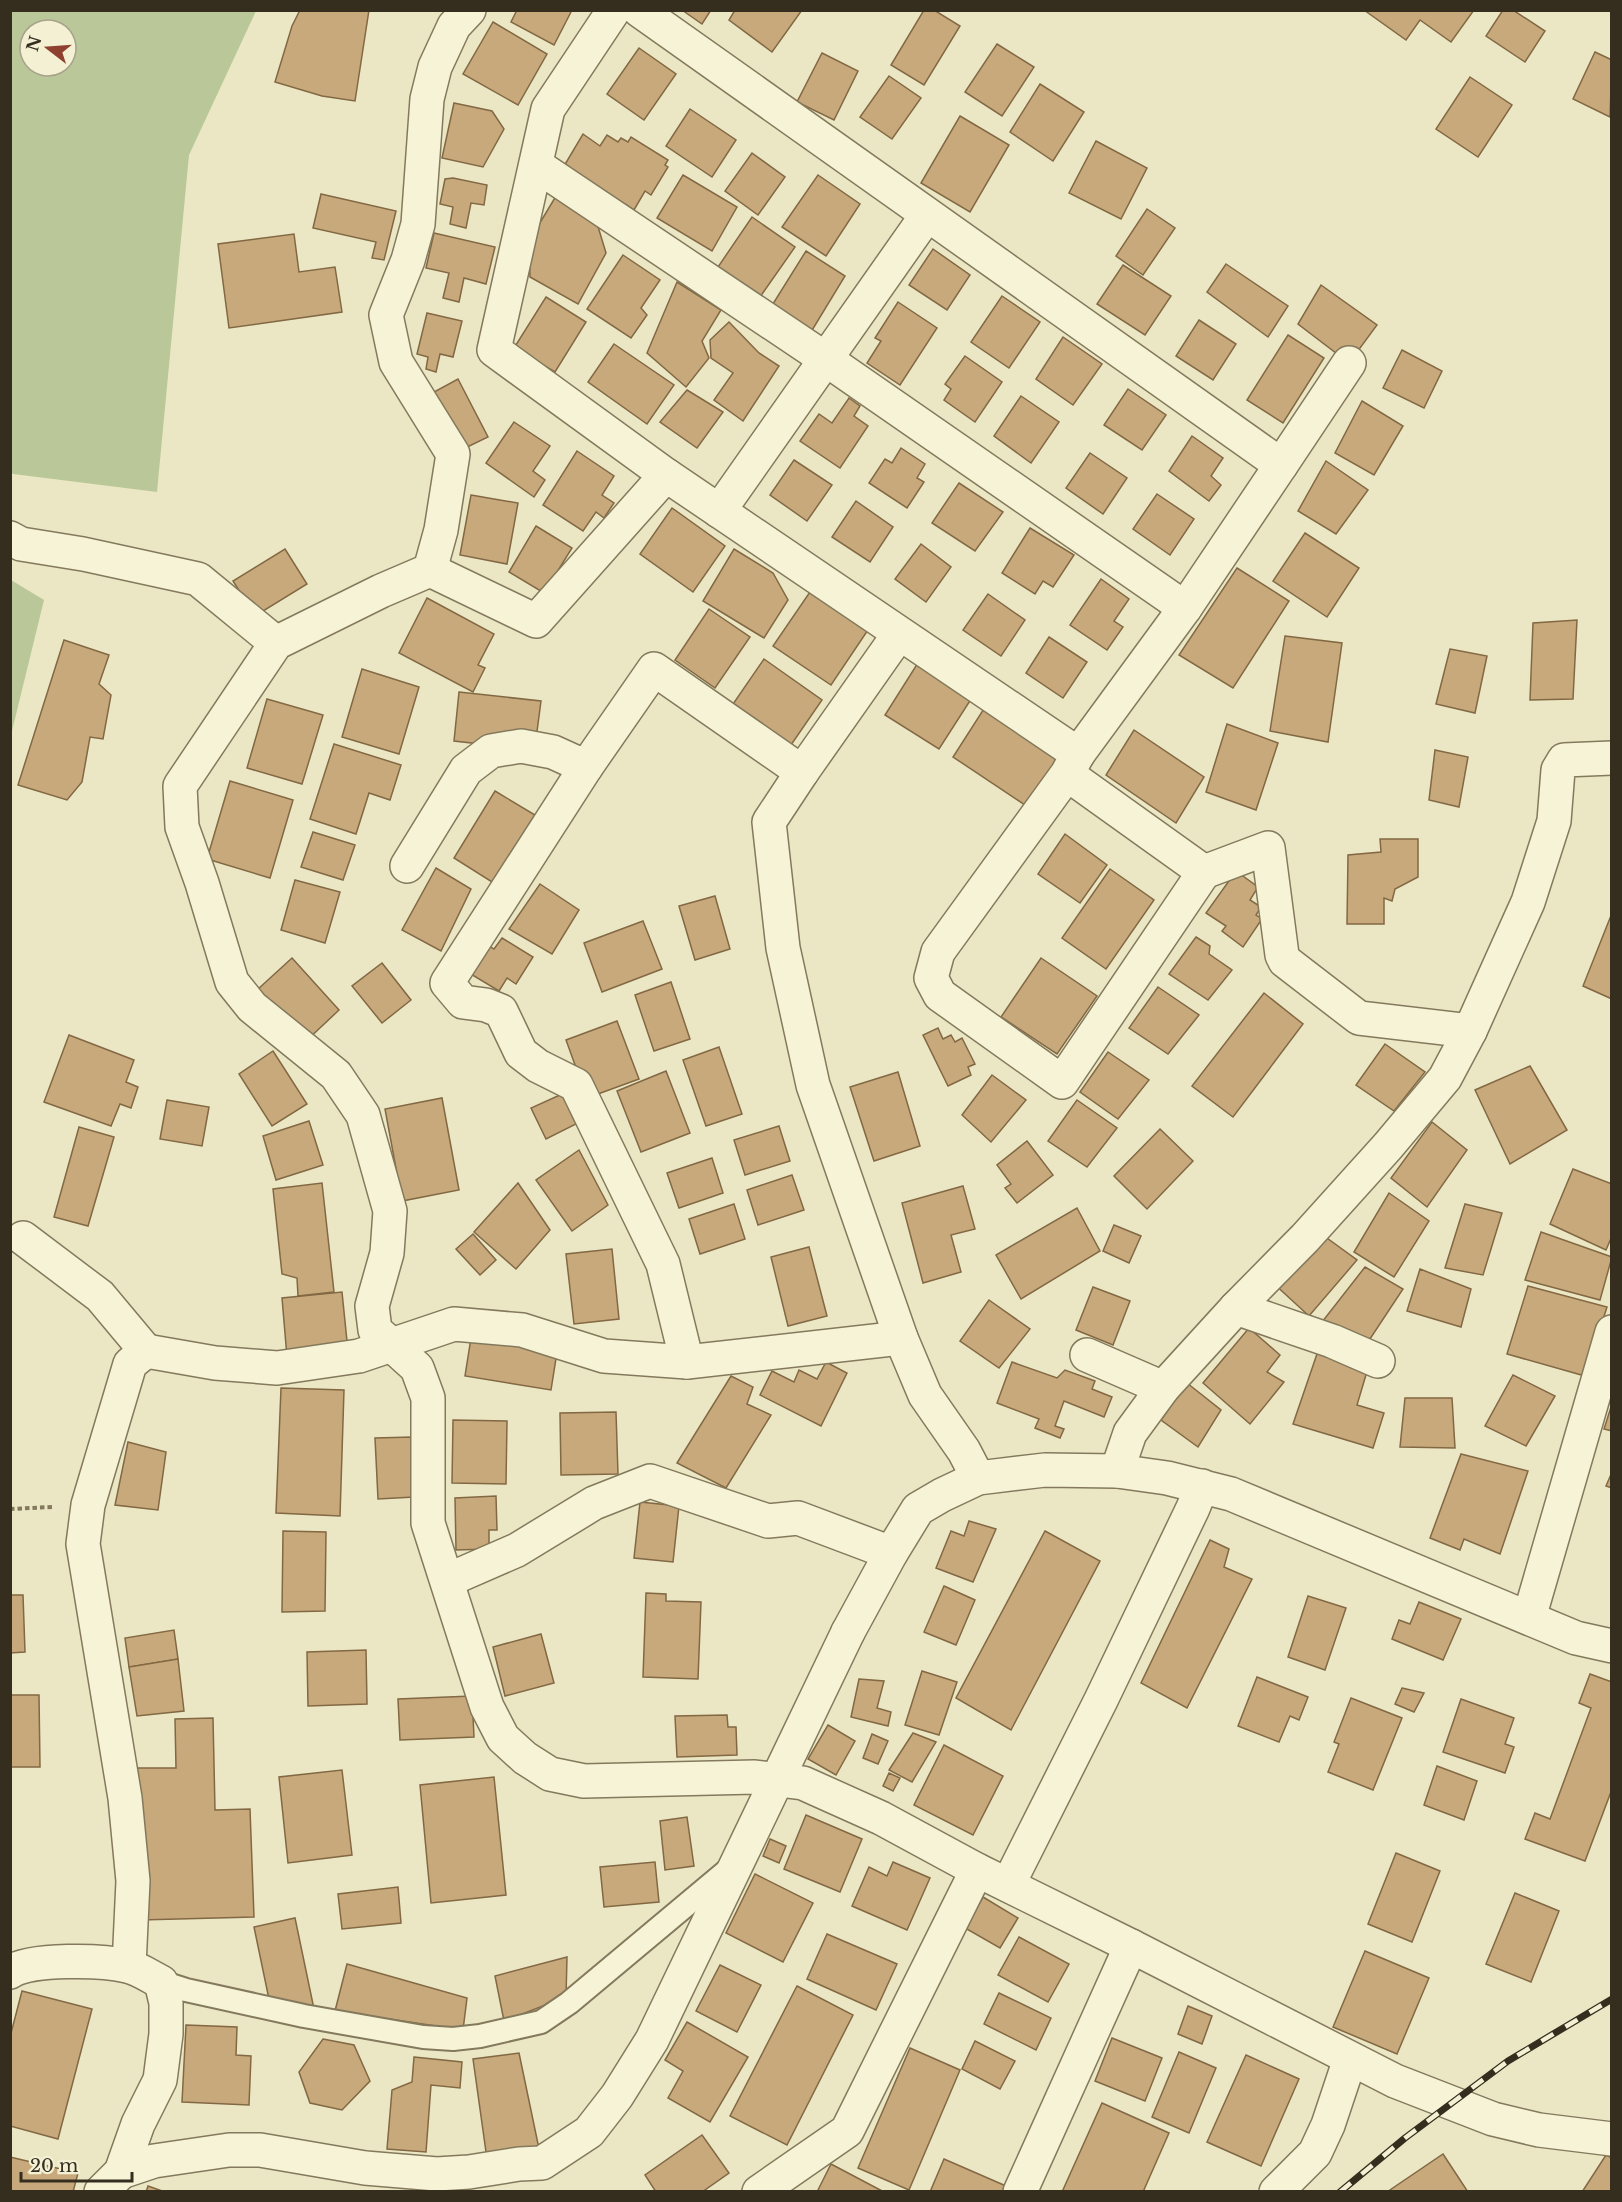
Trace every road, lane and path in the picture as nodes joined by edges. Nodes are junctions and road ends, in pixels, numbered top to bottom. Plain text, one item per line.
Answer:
1 (469, 10) edge
2 (614, 10) edge
3 (639, 10) edge
4 (536, 165) junction
5 (927, 215) junction
6 (827, 360) junction
7 (1349, 363) dead end
8 (1281, 465) junction
9 (666, 475) junction
10 (719, 511) junction
11 (10, 538) edge
12 (430, 570) junction
13 (1185, 608) junction
14 (899, 634) junction
15 (276, 643) junction
16 (1611, 758) edge
17 (1073, 764) junction
18 (586, 767) junction
19 (802, 772) junction
20 (406, 866) dead end
21 (1204, 873) junction
22 (1470, 1031) junction
23 (23, 1238) dead end
24 (1236, 1308) junction
25 (1611, 1332) edge
26 (901, 1338) junction
27 (390, 1346) junction
28 (146, 1351) junction
29 (1087, 1355) dead end
30 (1377, 1361) dead end
31 (687, 1362) junction
32 (1163, 1388) junction
33 (1117, 1471) junction
34 (978, 1478) junction
35 (1202, 1485) junction
36 (891, 1553) junction
37 (448, 1580) junction
38 (1529, 1618) junction
39 (1611, 1646) edge
40 (778, 1779) junction
41 (736, 1864) junction
42 (977, 1870) junction
43 (1008, 1885) junction
44 (1131, 1946) junction
45 (129, 1966) junction
46 (10, 1972) edge
47 (161, 1982) junction
48 (1350, 2059) junction
49 (1611, 2139) edge
50 (111, 2182) edge
51 (759, 2192) edge
52 (1020, 2192) edge
53 (1276, 2192) edge

1 - 12 street
2 - 4 street
3 - 5 street
4 - 6 street
4 - 9 street
5 - 6 street
5 - 8 street
6 - 10 street
6 - 13 street
7 - 8 street
8 - 13 street
9 - 10 street
9 - 12 street
10 - 14 street
11 - 15 street
12 - 15 street
13 - 17 street
14 - 17 street
14 - 19 street
15 - 27 street
16 - 22 street
17 - 21 street
17 - 21 street
18 - 19 street
18 - 20 street
18 - 31 street
19 - 26 street
21 - 22 street
22 - 24 street
23 - 28 street
24 - 30 street
24 - 32 street
25 - 38 street
26 - 31 street
26 - 34 street
27 - 28 street
27 - 31 street
27 - 37 street
28 - 45 street
29 - 32 street
32 - 33 street
33 - 34 street
33 - 35 street
34 - 36 street
35 - 38 street
35 - 43 street
36 - 37 street
36 - 40 street
37 - 40 street
38 - 39 street
40 - 41 street
40 - 42 street
41 - 47 lane
41 - 50 street
42 - 43 street
42 - 51 street
43 - 44 street
44 - 48 street
44 - 52 street
45 - 46 street
45 - 47 street
47 - 50 street
48 - 49 street
48 - 53 street

